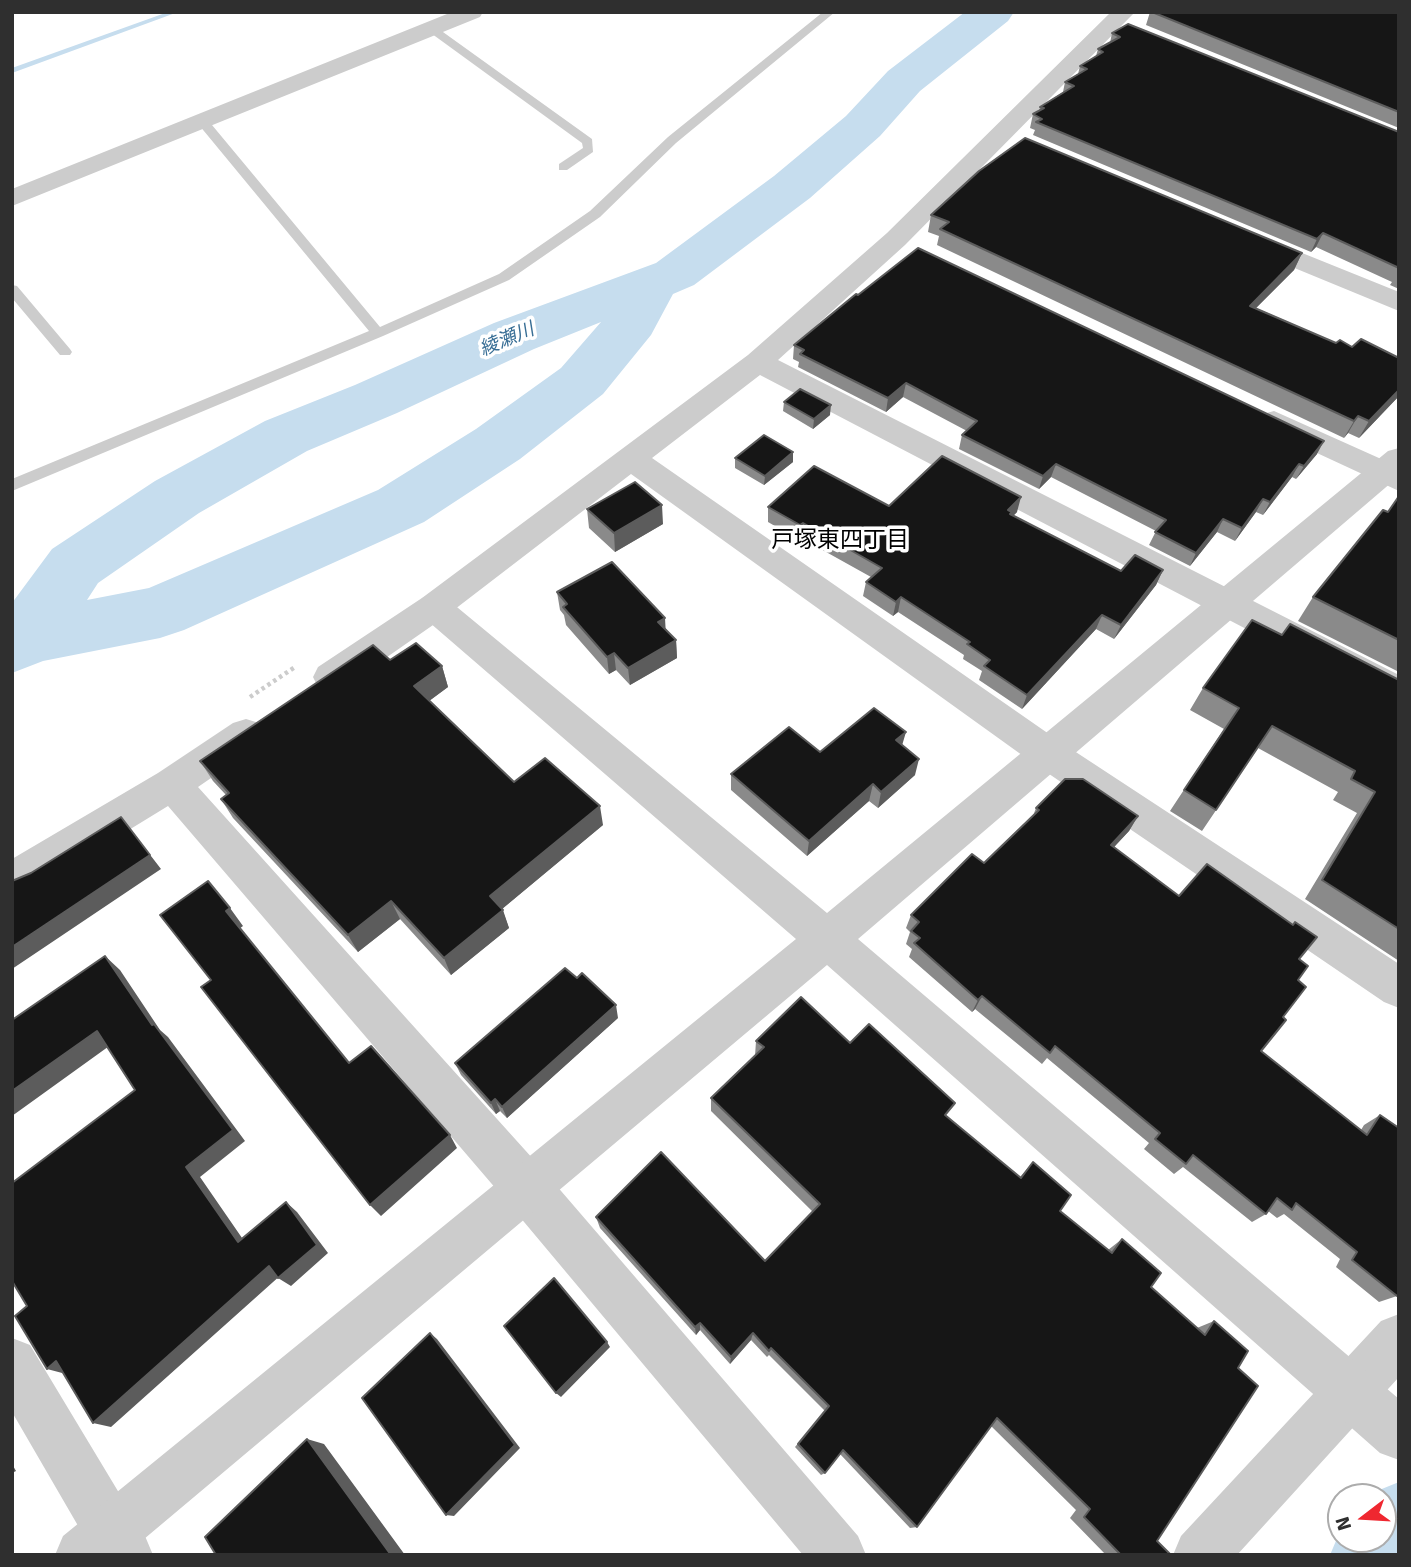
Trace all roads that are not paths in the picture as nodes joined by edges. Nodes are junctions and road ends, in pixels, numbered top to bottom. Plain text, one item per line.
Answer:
1 (472, 12) edge
2 (830, 12) edge
3 (1127, 23) edge
4 (432, 29) junction
5 (203, 122) junction
6 (563, 167) dead end
7 (12, 198) edge
8 (1233, 232) edge
9 (12, 289) edge
10 (1399, 302) edge
11 (378, 333) junction
12 (65, 352) dead end
13 (758, 362) junction
14 (1246, 407) edge
15 (632, 459) junction
16 (1394, 471) edge
17 (12, 485) edge
18 (1226, 603) junction
19 (434, 607) junction
20 (309, 691) edge
21 (1399, 692) edge
22 (274, 715) edge
23 (1046, 752) junction
24 (172, 783) junction
25 (12, 880) edge
26 (827, 939) junction
27 (1399, 988) edge
28 (526, 1187) junction
29 (1399, 1339) edge
30 (12, 1363) edge
31 (1349, 1392) junction
32 (1396, 1431) edge
33 (107, 1546) edge
34 (839, 1555) edge
35 (1200, 1555) edge

1 - 4 street
2 - 11 lane
3 - 13 street
4 - 5 street
4 - 6 lane
5 - 7 street
5 - 11 lane
8 - 10 street
9 - 12 lane
11 - 17 lane
13 - 15 street
13 - 18 street
14 - 16 street
15 - 19 street
15 - 23 street
16 - 18 street
18 - 21 street
18 - 23 street
19 - 20 street
19 - 26 street
22 - 24 street
23 - 26 street
23 - 27 street
24 - 25 street
24 - 28 street
26 - 28 street
26 - 31 street
28 - 33 street
28 - 34 street
29 - 31 street
30 - 33 street
31 - 32 street
31 - 35 street

